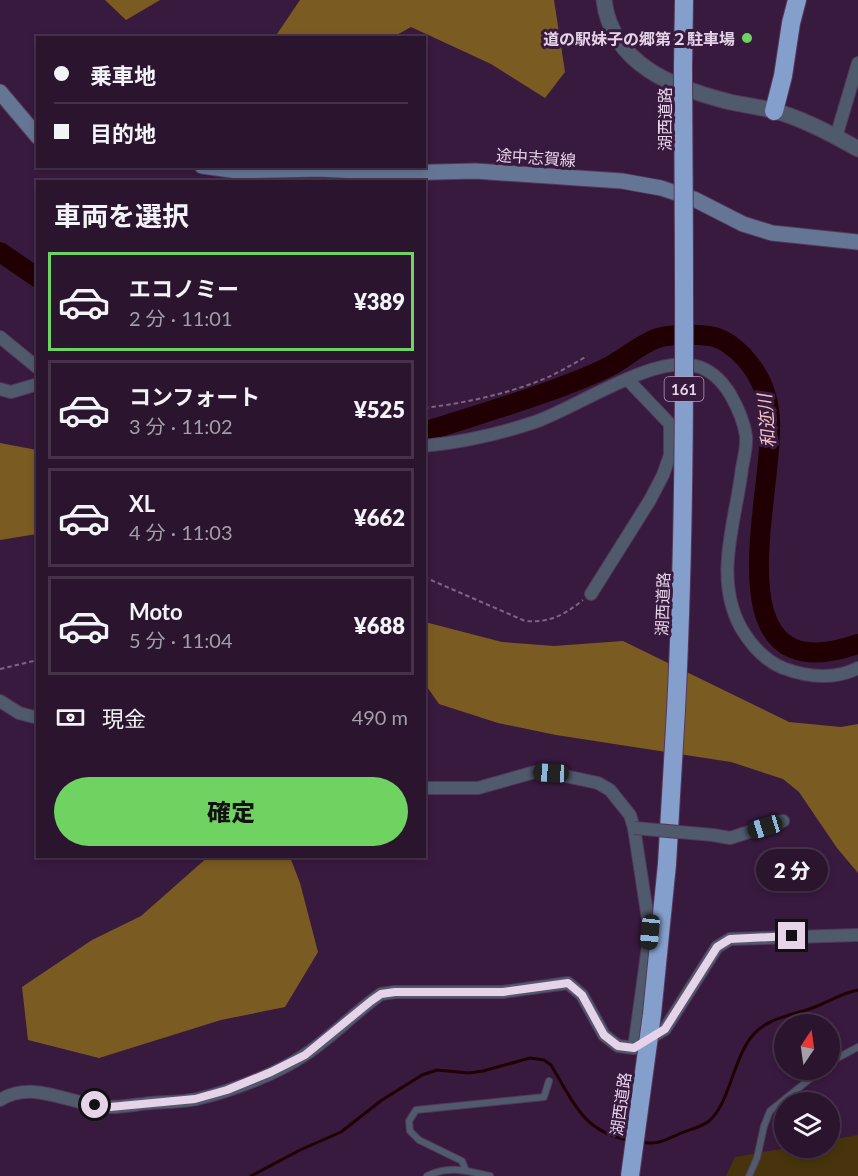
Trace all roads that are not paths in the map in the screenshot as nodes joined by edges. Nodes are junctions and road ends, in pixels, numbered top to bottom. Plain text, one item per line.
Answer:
1 (604, 0) edge
2 (684, 0) edge
3 (796, 0) edge
4 (858, 63) edge
5 (0, 92) edge
6 (774, 111) junction
7 (36, 135) edge
8 (836, 137) junction
9 (858, 149) edge
10 (216, 168) edge
11 (285, 169) junction
12 (274, 180) edge
13 (858, 242) edge
14 (0, 337) edge
15 (36, 366) edge
16 (627, 379) junction
17 (36, 385) edge
18 (0, 389) edge
19 (426, 446) edge
20 (591, 594) road end
21 (858, 668) edge
22 (0, 701) edge
23 (36, 717) edge
24 (426, 788) edge
25 (783, 821) dead end
26 (634, 828) junction
27 (858, 935) edge
28 (858, 1047) edge
29 (634, 1048) junction
30 (840, 1057) edge
31 (809, 1080) edge
32 (549, 1081) dead end
33 (0, 1100) edge
34 (466, 1171) junction
35 (427, 1176) edge
36 (490, 1176) edge
37 (630, 1176) edge
38 (748, 1176) edge

1 - 6 street
2 - 37 highway, 湖西道路 / 161, bridge
3 - 6 highway
4 - 8 street
5 - 7 main road
6 - 8 street
8 - 9 street
10 - 11 main road, 途中志賀線
11 - 12 street
11 - 13 main road, 途中志賀線
14 - 15 street
16 - 19 street
16 - 20 street
16 - 21 street
17 - 18 street
22 - 23 street
24 - 26 street
25 - 26 street, bridge
26 - 29 street
27 - 29 street
28 - 30 lane
29 - 33 street
31 - 38 lane
32 - 34 lane
34 - 35 lane
34 - 36 lane

